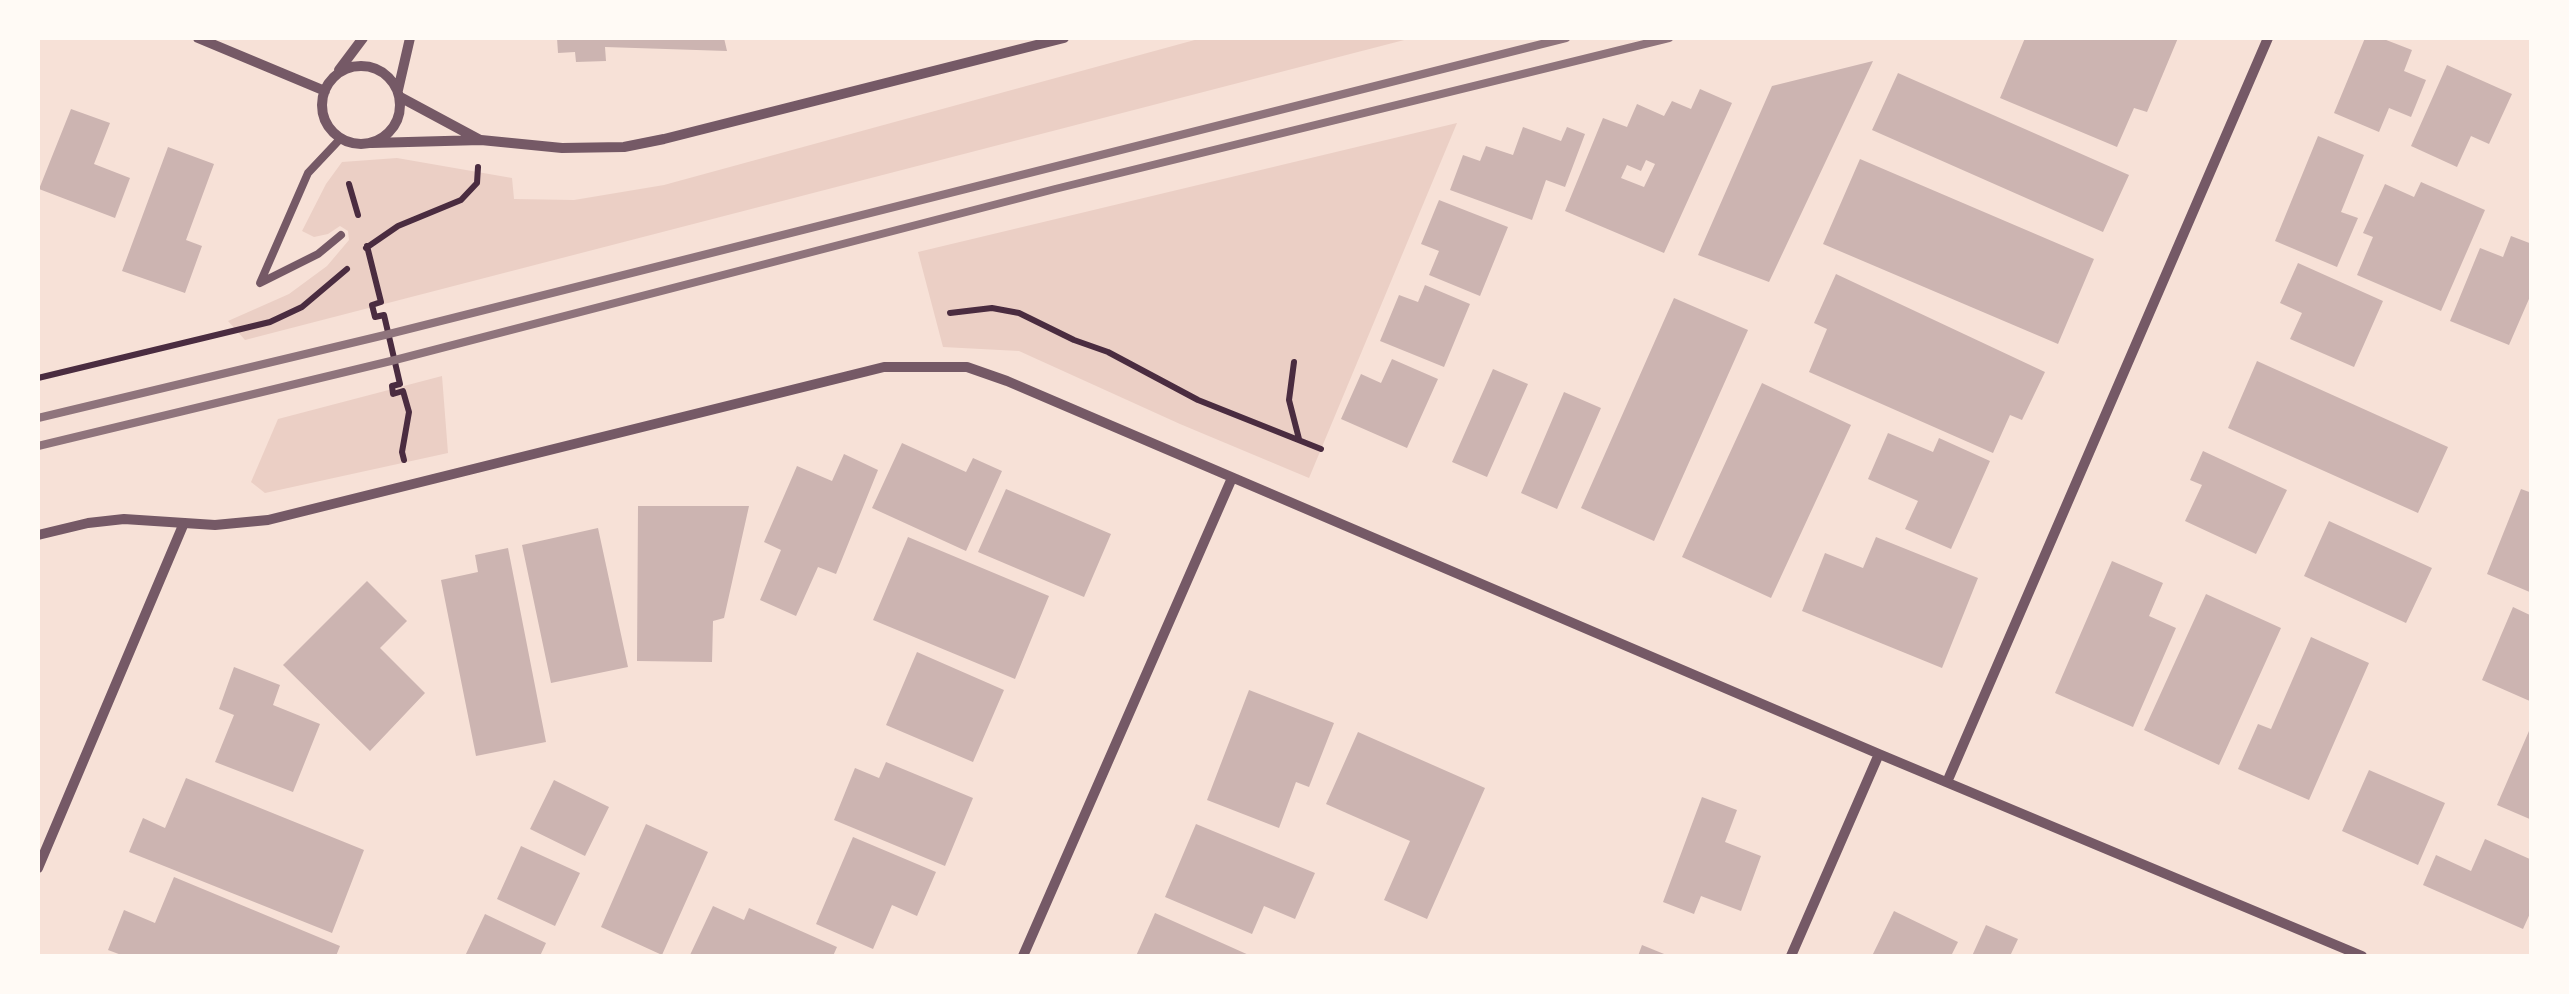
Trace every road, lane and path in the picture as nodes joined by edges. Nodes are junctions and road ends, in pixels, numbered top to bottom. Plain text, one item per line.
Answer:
1 (198, 38) edge
2 (363, 38) edge
3 (410, 38) edge
4 (1064, 38) edge
5 (2268, 38) edge
6 (328, 87) junction
7 (399, 94) junction
8 (341, 138) junction
9 (481, 140) junction
10 (372, 143) junction
11 (341, 236) dead end
12 (367, 247) dead end
13 (950, 312) dead end
14 (1294, 362) dead end
15 (1300, 439) junction
16 (1321, 449) dead end
17 (1232, 478) junction
18 (410, 486) junction
19 (184, 523) junction
20 (38, 536) edge
21 (1880, 754) junction
22 (1947, 782) junction
23 (38, 868) edge
24 (1023, 956) edge
25 (1791, 956) edge
26 (2362, 956) edge

1 - 6 street
2 - 6 street
3 - 7 street
4 - 9 street
5 - 22 street
6 - 7 street
6 - 8 street
7 - 9 street
7 - 10 street
8 - 10 street
8 - 11 lane
9 - 10 street
12 - 18 path
13 - 15 path
14 - 15 path
15 - 16 path
17 - 18 street
17 - 21 street
17 - 24 street
18 - 19 street
19 - 20 street
19 - 23 street
21 - 22 street
21 - 25 street
22 - 26 street

